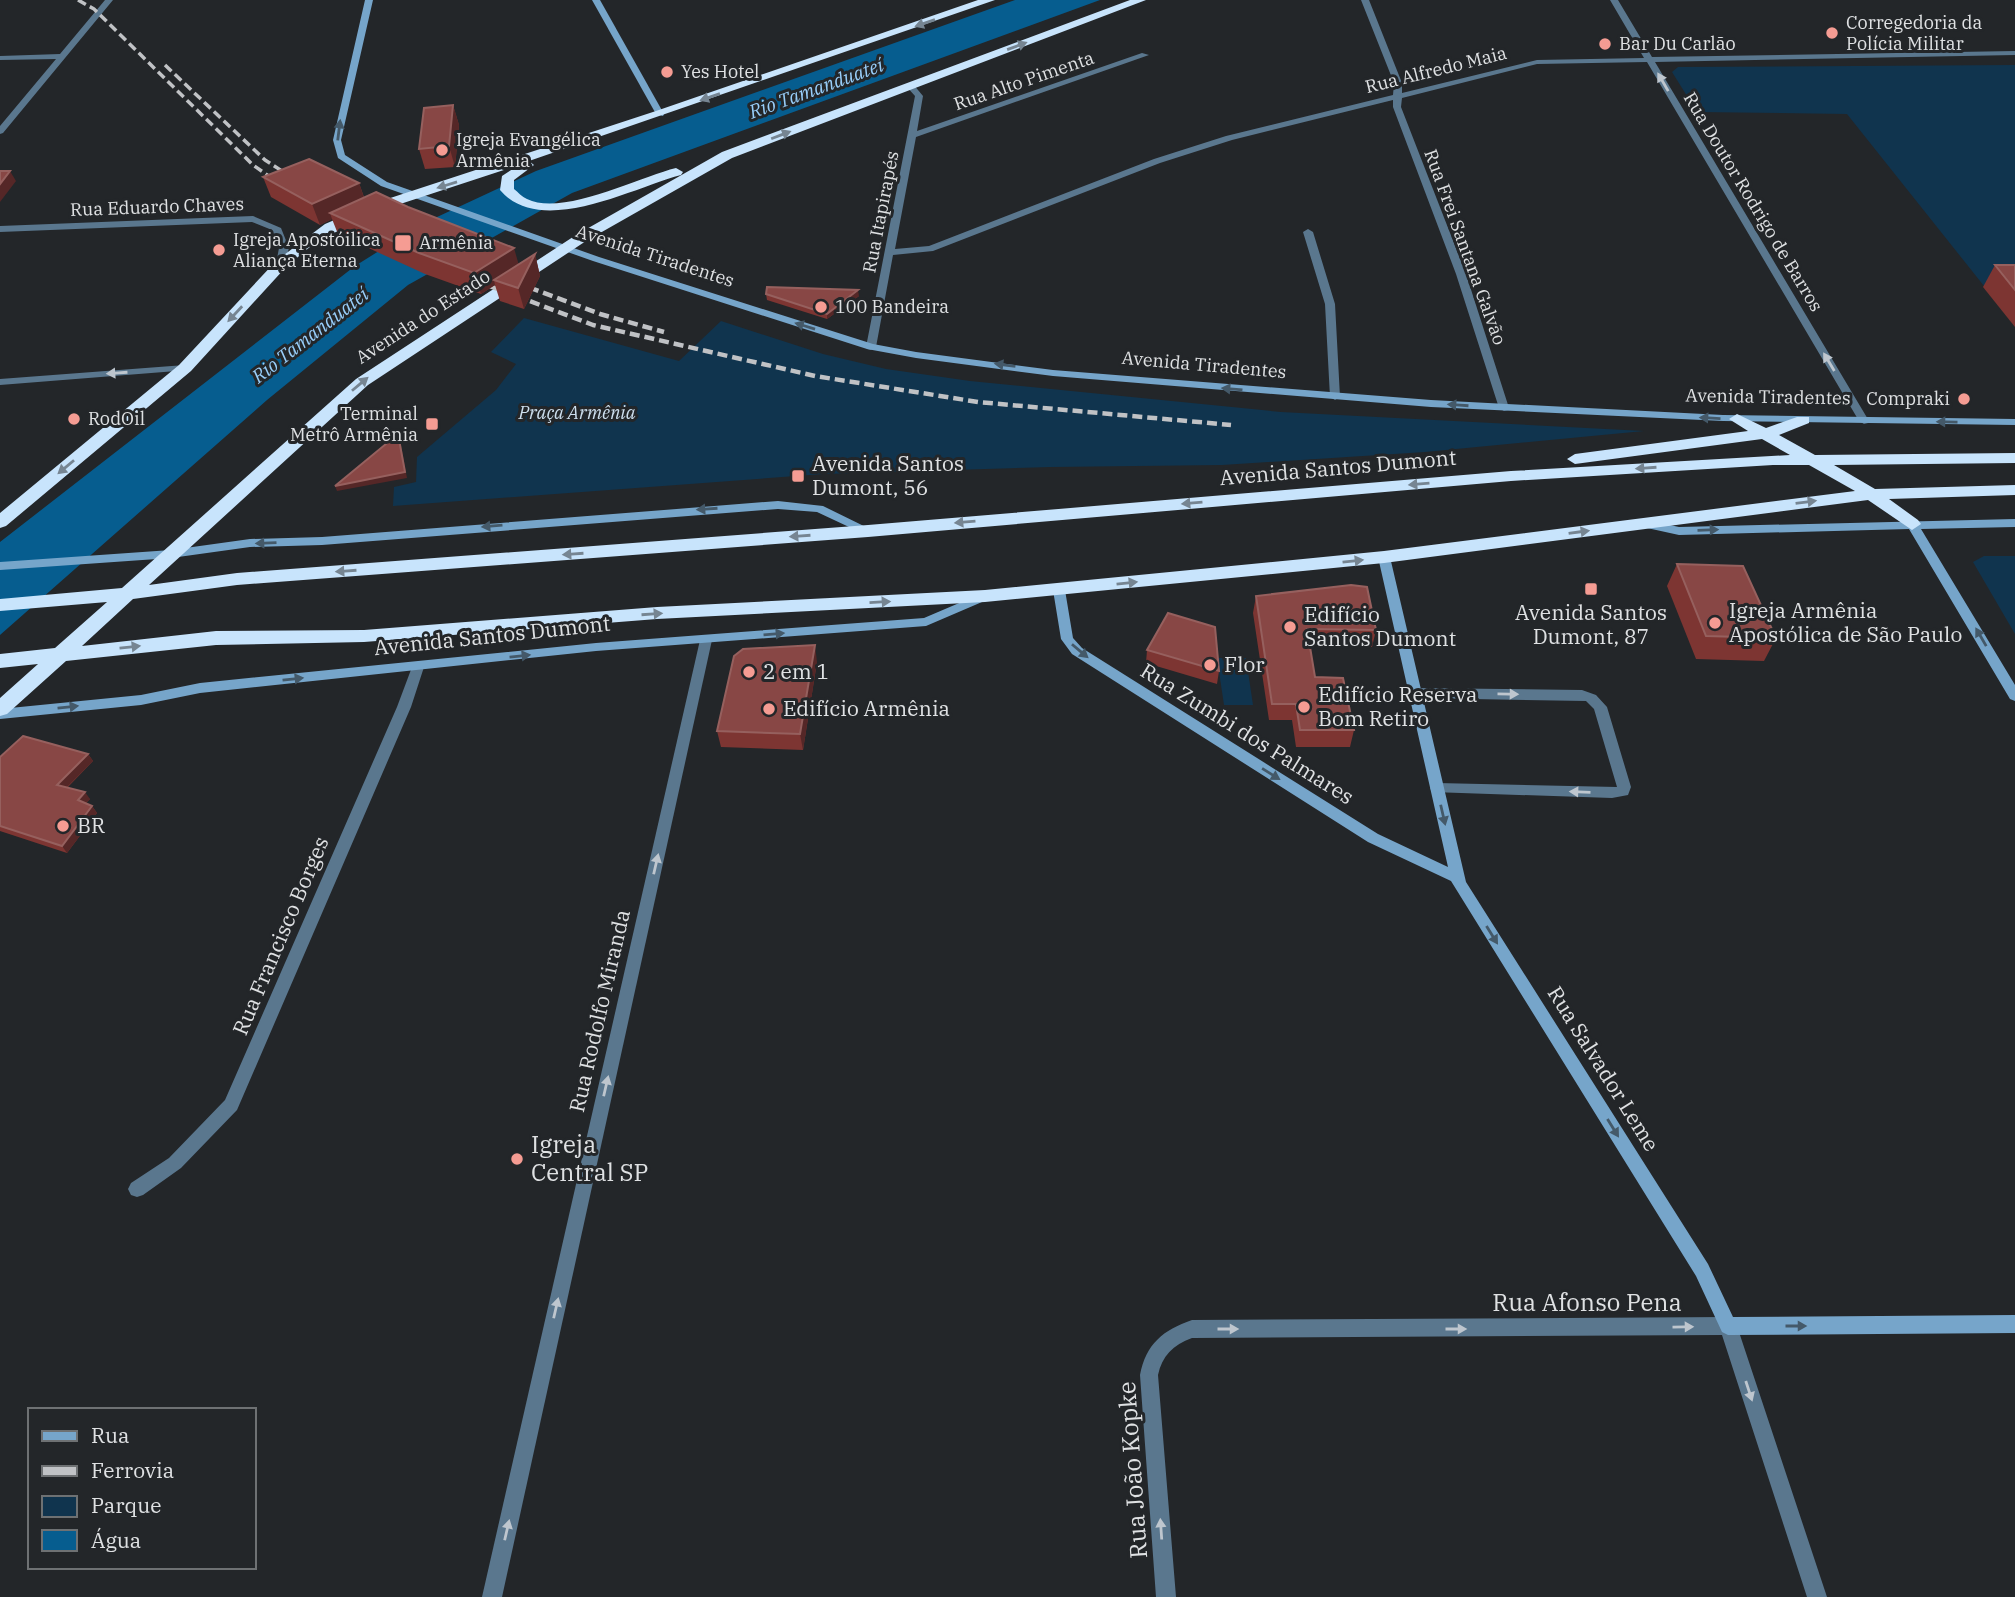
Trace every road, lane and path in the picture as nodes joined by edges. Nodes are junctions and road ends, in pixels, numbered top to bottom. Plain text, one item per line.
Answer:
1 (109, 0) edge
2 (369, 0) edge
3 (597, 0) edge
4 (989, 0) edge
5 (1140, 0) edge
6 (1366, 0) edge
7 (1614, 0) edge
8 (2015, 53) edge
9 (1145, 55) dead end
10 (62, 56) junction
11 (0, 58) edge
12 (1649, 58) junction
13 (910, 86) junction
14 (1396, 97) junction
15 (660, 114) junction
16 (0, 131) edge
17 (912, 135) junction
18 (567, 145) junction
19 (696, 170) junction
20 (415, 194) junction
21 (0, 229) edge
22 (1308, 232) dead end
23 (566, 249) junction
24 (889, 252) junction
25 (281, 264) junction
26 (871, 346) junction
27 (185, 368) junction
28 (0, 382) edge
29 (1335, 397) junction
30 (1504, 408) junction
31 (1737, 419) junction
32 (1803, 420) junction
33 (1864, 421) junction
34 (2015, 422) edge
35 (1766, 434) junction
36 (1812, 458) junction
37 (2015, 458) edge
38 (1511, 476) junction
39 (2015, 490) edge
40 (1872, 494) junction
41 (0, 522) edge
42 (1641, 523) junction
43 (2015, 523) edge
44 (1912, 524) junction
45 (868, 531) junction
46 (171, 554) junction
47 (1384, 557) junction
48 (0, 566) edge
49 (1059, 590) junction
50 (128, 594) junction
51 (985, 596) junction
52 (0, 605) edge
53 (706, 640) junction
54 (62, 654) junction
55 (2, 661) edge
56 (418, 667) junction
57 (1416, 693) junction
58 (2015, 696) edge
59 (0, 712) edge
60 (1437, 788) junction
61 (1456, 877) junction
62 (137, 1189) dead end
63 (2015, 1324) edge
64 (1728, 1326) junction
65 (1163, 1342) joint
66 (492, 1597) edge
67 (1166, 1597) edge
68 (1817, 1597) edge

1 - 10 street
20 -> 2 main road, Avenida Tiradentes
3 - 15 main road
4 -> 15 highway
13 -> 5 highway, Avenida do Estado
6 - 14 street, Rua Frei Santana Galvão
7 - 12 street, Rua Doutor Rodrigo de Barros
8 - 12 street, Rua Alfredo Maia
9 - 17 street, Rua Alto Pimenta
10 - 11 street
10 - 16 street
12 - 14 street, Rua Alfredo Maia
33 -> 12 street, Rua Doutor Rodrigo de Barros
13 - 17 street, Rua Itapirapés
19 -> 13 highway, Avenida do Estado
14 - 24 street, Rua Alfredo Maia
14 - 30 street, Rua Frei Santana Galvão
15 - 18 highway
17 - 24 street, Rua Itapirapés
18 - 19 highway
18 -> 20 highway
19 - 23 highway, Avenida do Estado
20 - 23 main road, Avenida Tiradentes
20 - 25 highway
21 - 25 street, Rua Eduardo Chaves
22 - 29 street
26 -> 23 main road, Avenida Tiradentes
46 -> 23 highway, Avenida do Estado
24 - 26 street, Rua Itapirapés
25 -> 27 highway
29 -> 26 main road, Avenida Tiradentes
27 -> 28 street
27 -> 41 highway
30 -> 29 main road, Avenida Tiradentes
31 -> 30 main road, Avenida Tiradentes
31 - 32 main road, Avenida Tiradentes
31 - 35 highway
32 - 33 main road, Avenida Tiradentes
32 - 35 highway
34 -> 33 main road, Avenida Tiradentes
35 - 36 highway
35 - 38 highway
36 - 37 highway
36 -> 38 highway, Avenida Santos Dumont
36 - 40 highway
38 -> 45 highway, Avenida Santos Dumont
39 - 40 highway
42 -> 40 highway, Avenida Santos Dumont
40 - 44 highway
42 -> 44 main road, Avenida Santos Dumont
47 -> 42 highway, Avenida Santos Dumont
43 - 44 main road
58 -> 44 main road
45 -> 46 main road, Avenida Santos Dumont
45 -> 50 highway, Avenida Santos Dumont
46 - 48 main road, Avenida Santos Dumont
46 - 50 highway, Avenida do Estado
49 -> 47 highway, Avenida Santos Dumont
47 - 57 main road, Rua Salvador Leme
49 - 51 highway, Avenida Santos Dumont
49 -> 61 main road, Rua Zumbi dos Palmares
50 - 52 highway, Avenida Santos Dumont
50 - 54 highway, Avenida do Estado
53 -> 51 main road, Avenida Santos Dumont
54 -> 51 highway, Avenida Santos Dumont
56 -> 53 main road, Avenida Santos Dumont
66 -> 53 street, Rua Rodolfo Miranda
54 - 55 highway, Avenida Santos Dumont
54 - 59 highway, Avenida do Estado
59 -> 56 main road, Avenida Santos Dumont
56 - 62 street, Rua Francisco Borges
57 - 60 main road, Rua Salvador Leme
57 -> 60 street
60 -> 61 main road, Rua Salvador Leme
61 -> 64 main road, Rua Salvador Leme
64 -> 63 main road, Rua Afonso Pena
65 -> 64 street, Rua Afonso Pena
64 -> 68 street, Rua Salvador Leme
67 -> 65 street, Rua João Kopke

